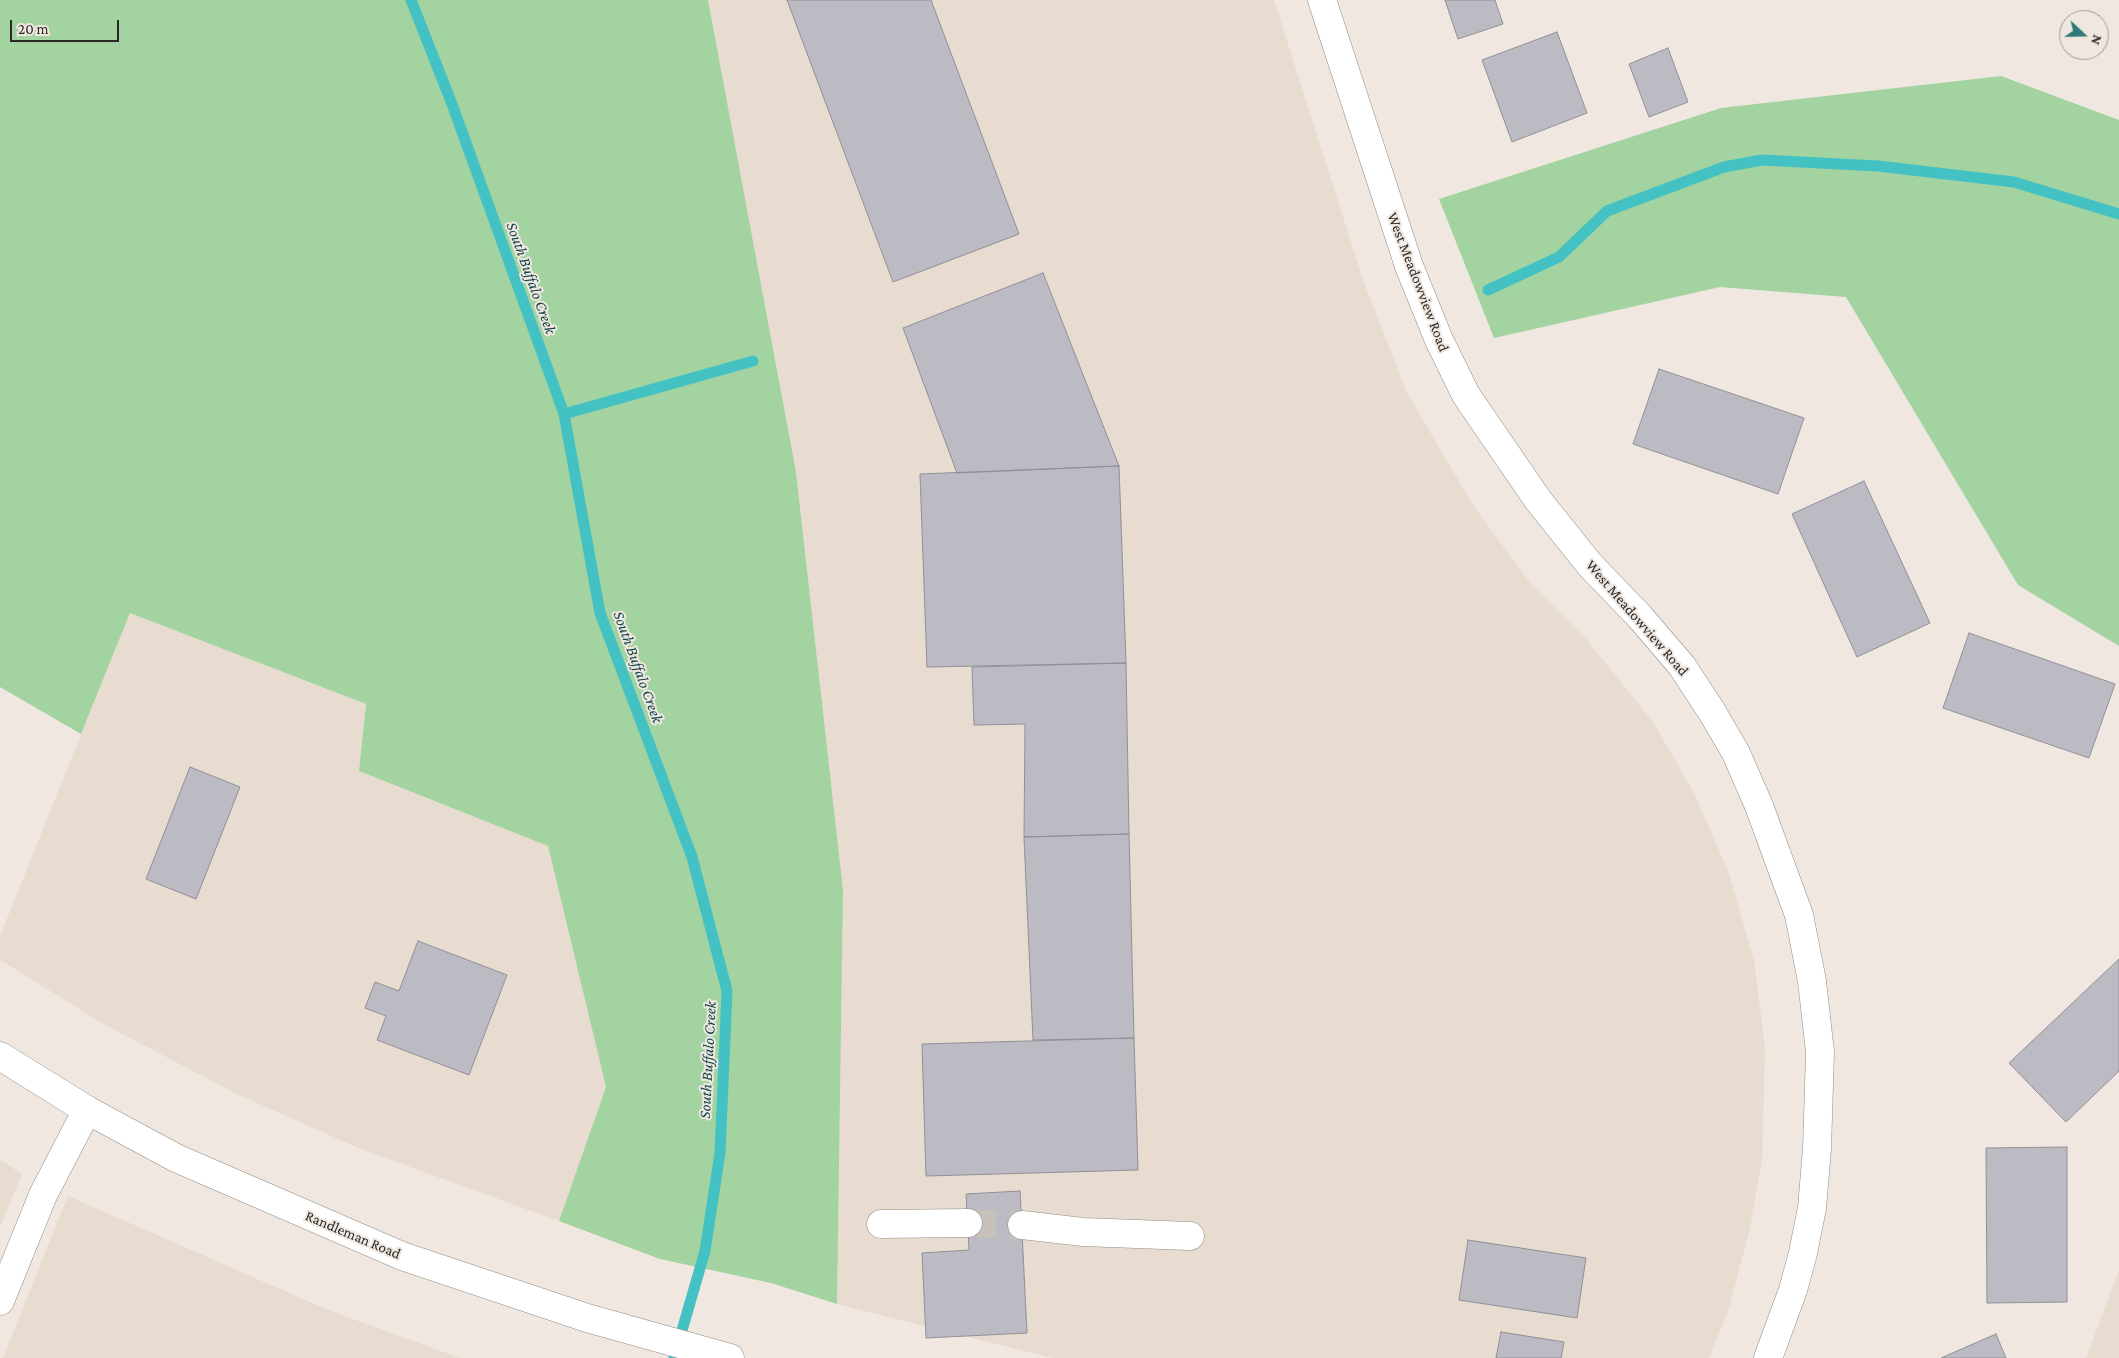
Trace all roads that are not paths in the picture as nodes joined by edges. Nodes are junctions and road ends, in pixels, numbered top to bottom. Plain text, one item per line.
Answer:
1 (1322, 0) edge
2 (0, 1056) edge
3 (88, 1110) junction
4 (968, 1223) tunnel mouth
5 (881, 1224) dead end
6 (1022, 1225) tunnel mouth
7 (1190, 1236) dead end
8 (0, 1301) edge
9 (730, 1358) edge
10 (1768, 1358) edge

1 - 10 street, West Meadowview Road
2 - 3 street, Randleman Road
3 - 8 street
3 - 9 street, Randleman Road
4 - 5 street
6 - 7 street

